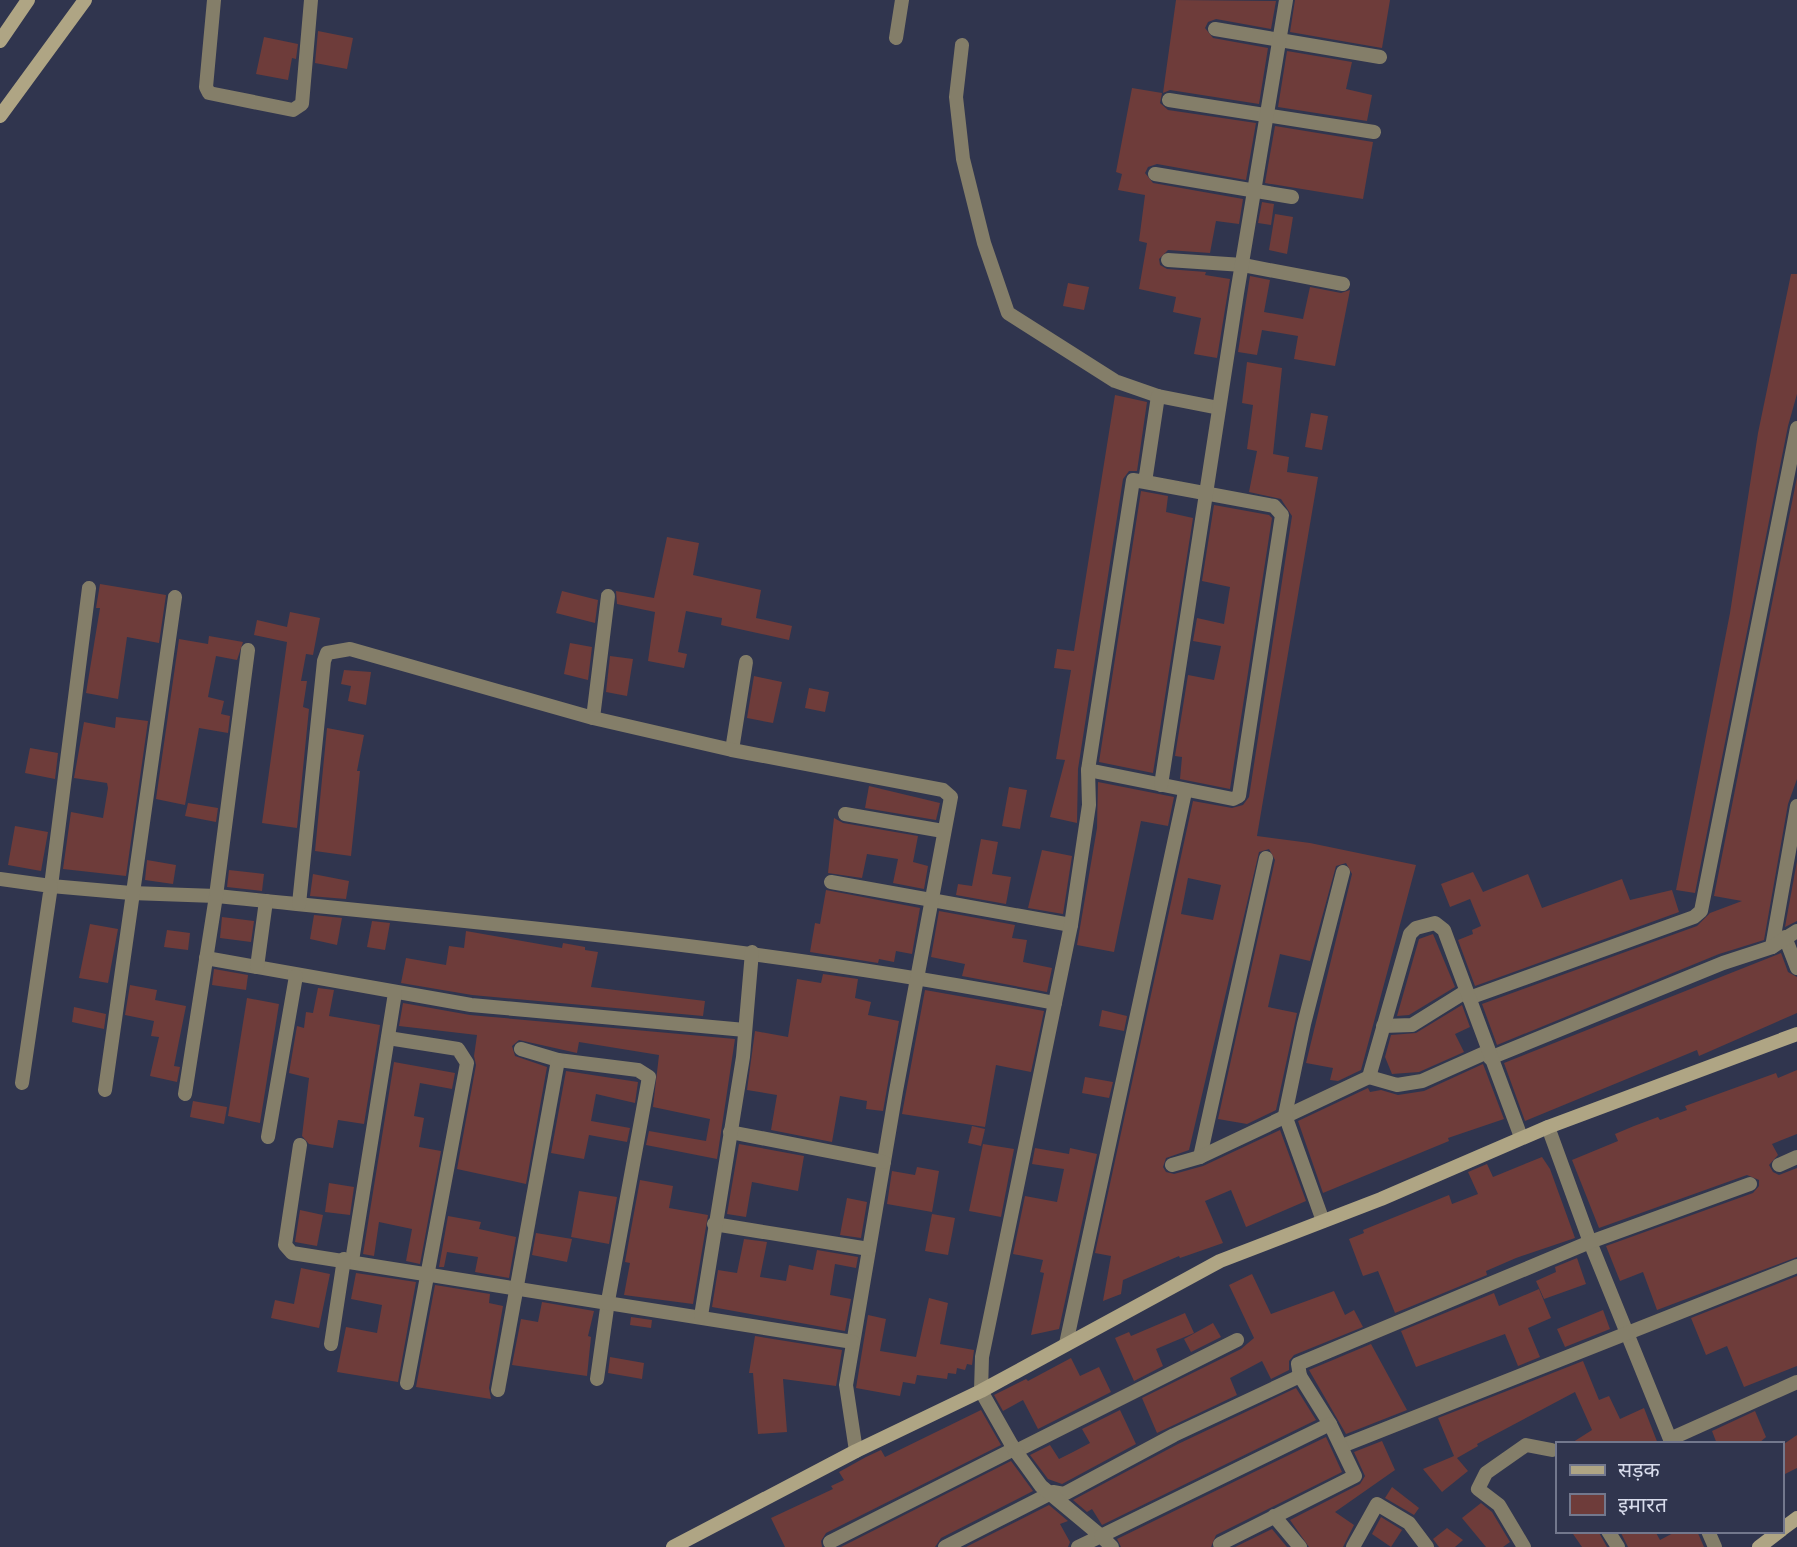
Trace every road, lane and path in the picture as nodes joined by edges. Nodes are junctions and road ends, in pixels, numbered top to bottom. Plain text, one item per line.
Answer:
1 (29, 0) edge
2 (85, 0) edge
3 (214, 0) edge
4 (311, 0) edge
5 (902, 0) edge
6 (1286, 0) edge
7 (1215, 30) dead end
8 (896, 38) dead end
9 (1279, 39) junction
10 (0, 41) edge
11 (962, 45) dead end
12 (1380, 57) dead end
13 (1168, 100) dead end
14 (1266, 114) junction
15 (0, 116) edge
16 (1374, 131) dead end
17 (1155, 174) dead end
18 (1254, 191) junction
19 (1292, 197) dead end
20 (1168, 260) dead end
21 (1243, 265) junction
22 (1343, 284) dead end
23 (1158, 396) junction
24 (1219, 408) junction
25 (1797, 428) edge
26 (1145, 482) junction
27 (1208, 492) junction
28 (89, 588) dead end
29 (608, 596) dead end
30 (175, 597) dead end
31 (248, 650) dead end
32 (746, 662) dead end
33 (593, 718) junction
34 (732, 750) junction
35 (1088, 770) junction
36 (1161, 785) junction
37 (1185, 792) junction
38 (1797, 806) edge
39 (845, 814) dead end
40 (943, 831) junction
41 (1266, 858) dead end
42 (1343, 872) dead end
43 (0, 879) edge
44 (831, 882) dead end
45 (51, 886) junction
46 (131, 893) junction
47 (216, 896) junction
48 (266, 901) junction
49 (930, 902) junction
50 (299, 904) junction
51 (1071, 925) junction
52 (1791, 934) edge
53 (1772, 947) junction
54 (751, 952) junction
55 (206, 958) junction
56 (257, 967) junction
57 (1797, 968) edge
58 (296, 976) junction
59 (917, 976) junction
60 (395, 993) junction
61 (1467, 995) junction
62 (1055, 1003) junction
63 (1382, 1026) junction
64 (745, 1030) junction
65 (1797, 1034) edge
66 (388, 1038) junction
67 (521, 1049) dead end
68 (1488, 1055) junction
69 (558, 1060) junction
70 (1368, 1077) junction
71 (22, 1083) dead end
72 (105, 1090) dead end
73 (185, 1094) dead end
74 (1285, 1115) junction
75 (1548, 1126) junction
76 (730, 1132) junction
77 (268, 1137) dead end
78 (1521, 1137) junction
79 (300, 1145) dead end
80 (1200, 1157) junction
81 (1797, 1157) edge
82 (884, 1162) junction
83 (1172, 1165) dead end
84 (1779, 1165) dead end
85 (1750, 1184) dead end
86 (1323, 1221) junction
87 (714, 1224) junction
88 (1590, 1242) junction
89 (869, 1250) junction
90 (348, 1260) junction
91 (1797, 1266) edge
92 (427, 1272) junction
93 (516, 1286) junction
94 (608, 1301) junction
95 (701, 1316) junction
96 (1628, 1332) junction
97 (1237, 1340) dead end
98 (853, 1342) junction
99 (331, 1344) dead end
100 (1066, 1344) junction
101 (1300, 1376) junction
102 (597, 1379) dead end
103 (1797, 1381) edge
104 (407, 1383) dead end
105 (498, 1390) dead end
106 (981, 1391) junction
107 (1330, 1424) junction
108 (1671, 1442) edge
109 (1342, 1446) junction
110 (1015, 1450) junction
111 (1552, 1450) dead end
112 (856, 1451) junction
113 (1053, 1492) junction
114 (1274, 1517) junction
115 (1797, 1518) edge
116 (1783, 1529) edge
117 (1777, 1533) edge
118 (1101, 1536) junction
119 (830, 1542) dead end
120 (1219, 1546) edge
121 (673, 1547) edge
122 (945, 1547) edge
123 (1078, 1547) edge
124 (1112, 1547) edge
125 (1300, 1547) edge
126 (1353, 1547) edge
127 (1427, 1547) edge
128 (1524, 1547) edge
129 (1759, 1547) edge

1 - 10 street
2 - 15 street
3 - 4 street
5 - 8 street
6 - 9 street
7 - 9 street
9 - 12 street
9 - 14 street
11 - 23 street
13 - 14 street
14 - 16 street
14 - 18 street
17 - 18 street
18 - 19 street
18 - 21 street
20 - 21 street
21 - 22 street
21 - 24 street
23 - 24 street
23 - 26 street
24 - 27 street
25 - 61 street
26 - 27 street
26 - 35 street
27 - 36 street
27 - 37 street
28 - 45 street
29 - 33 street
30 - 46 street
31 - 47 street
32 - 34 street
33 - 34 street
33 - 50 street
34 - 40 street
35 - 36 street
35 - 51 street
36 - 37 street
37 - 100 street
38 - 53 street
39 - 40 street
40 - 49 street
41 - 80 street
42 - 74 street
43 - 45 street
44 - 49 street
45 - 46 street
45 - 71 street
46 - 47 street
46 - 72 street
47 - 48 street
47 - 55 street
48 - 50 street
48 - 56 street
49 - 51 street
49 - 59 street
50 - 54 street
51 - 62 street
52 - 53 street
52 - 57 street
53 - 68 street
54 - 59 street
54 - 64 street
55 - 56 street
55 - 73 street
56 - 58 street
58 - 60 street
58 - 77 street
59 - 62 street
59 - 82 street
60 - 64 street
60 - 66 street
61 - 63 street
61 - 63 street
61 - 68 street
62 - 106 street
63 - 70 street
64 - 76 street
65 - 75 street
66 - 90 street
66 - 92 street
67 - 69 street
68 - 70 street
68 - 78 street
69 - 93 street
69 - 94 street
70 - 74 street
74 - 80 street
74 - 86 street
75 - 78 street
75 - 88 street
76 - 82 street
76 - 87 street
78 - 86 street
79 - 90 street
80 - 83 street
81 - 84 street
82 - 89 street
85 - 88 street
86 - 100 street
87 - 89 street
87 - 95 street
88 - 96 street
88 - 101 street
89 - 98 street
90 - 92 street
90 - 99 street
91 - 96 street
92 - 93 street
92 - 104 street
93 - 94 street
93 - 105 street
94 - 95 street
94 - 102 street
95 - 98 street
96 - 108 street
96 - 109 street
97 - 110 street
98 - 112 street
100 - 106 street
101 - 107 street
101 - 113 street
103 - 108 street
106 - 110 street
106 - 112 street
107 - 109 street
107 - 118 street
109 - 114 street
110 - 113 street
110 - 119 street
111 - 128 street
112 - 121 street
113 - 118 street
113 - 122 street
114 - 120 street
114 - 125 street
115 - 116 street
117 - 129 street
118 - 123 street
118 - 124 street
126 - 127 street

